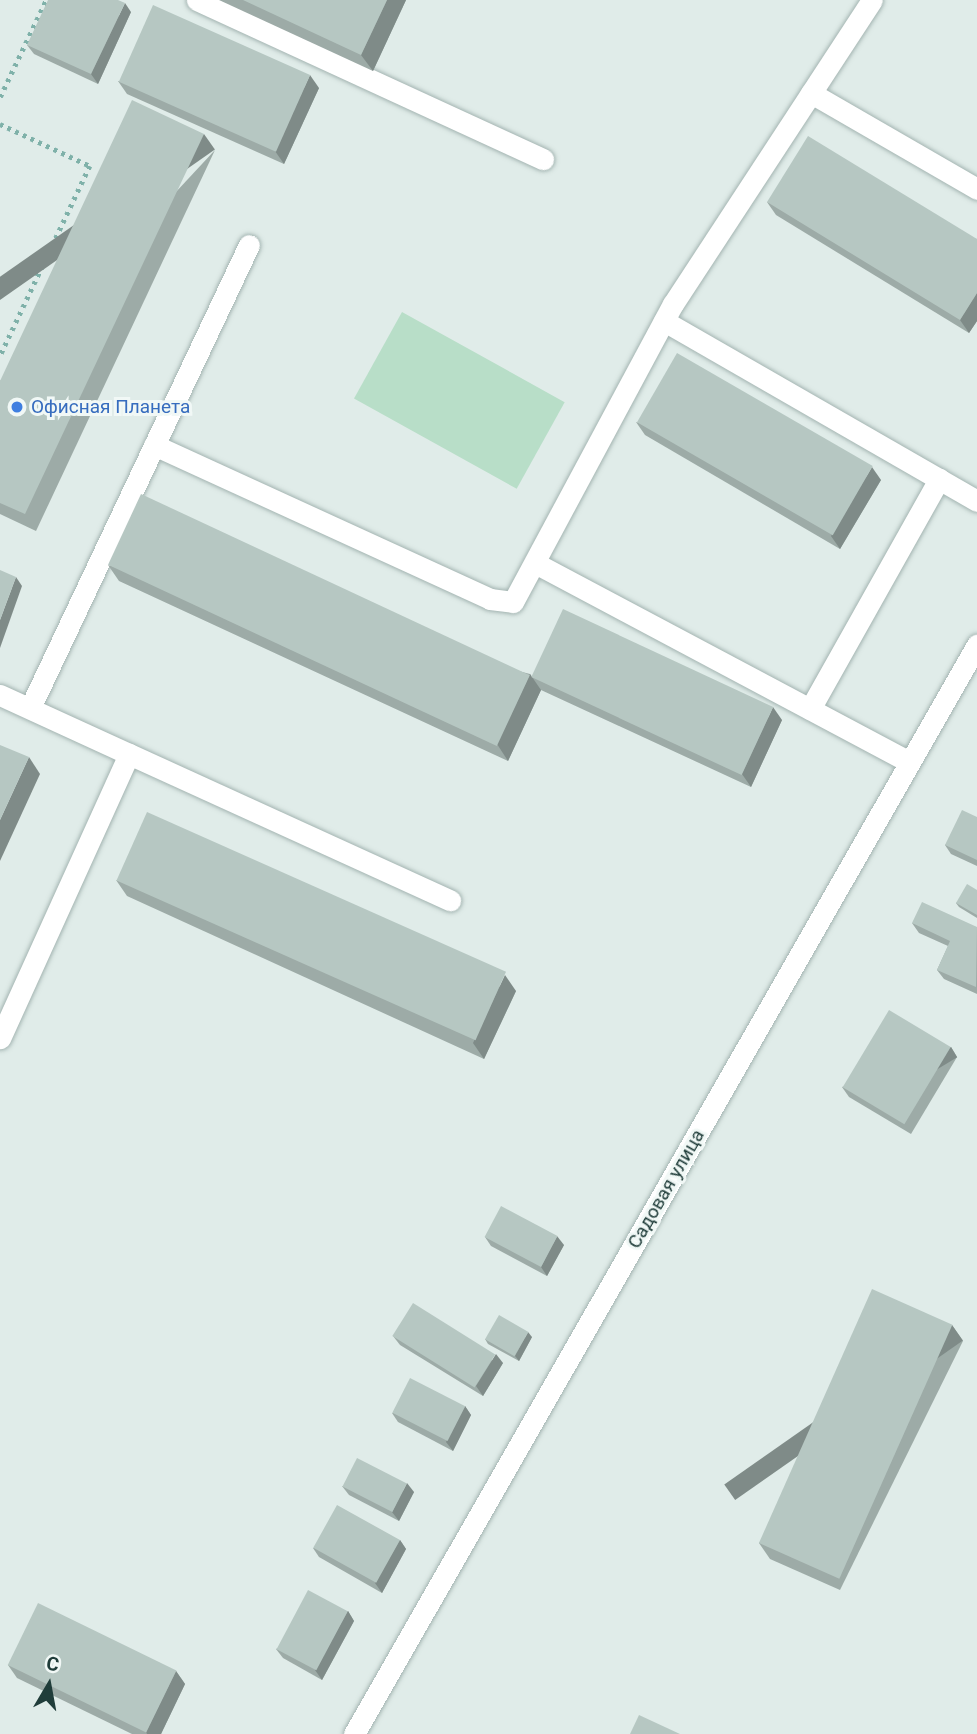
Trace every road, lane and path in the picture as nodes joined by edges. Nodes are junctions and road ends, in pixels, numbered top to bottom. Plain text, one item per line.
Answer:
1 (46, 0) edge
2 (197, 0) edge
3 (872, 0) edge
4 (811, 93) junction
5 (0, 97) edge
6 (0, 124) edge
7 (543, 159) dead end
8 (977, 189) edge
9 (249, 245) dead end
10 (664, 321) junction
11 (0, 356) edge
12 (154, 445) junction
13 (939, 479) junction
14 (977, 501) edge
15 (537, 564) junction
16 (977, 645) edge
17 (0, 695) edge
18 (30, 708) junction
19 (810, 709) junction
20 (129, 754) junction
21 (910, 762) junction
22 (450, 900) dead end
23 (0, 1038) edge
24 (354, 1734) edge

1 - 5 path
2 - 7 street
3 - 4 street
4 - 8 street
4 - 10 street
6 - 11 path
9 - 12 street
10 - 13 street
10 - 15 street
12 - 15 street
12 - 18 street
13 - 14 street
13 - 19 street
15 - 19 street
16 - 21 street, Садовая улица
17 - 18 street
18 - 20 street
19 - 21 street
20 - 22 street
20 - 23 street
21 - 24 street, Садовая улица

